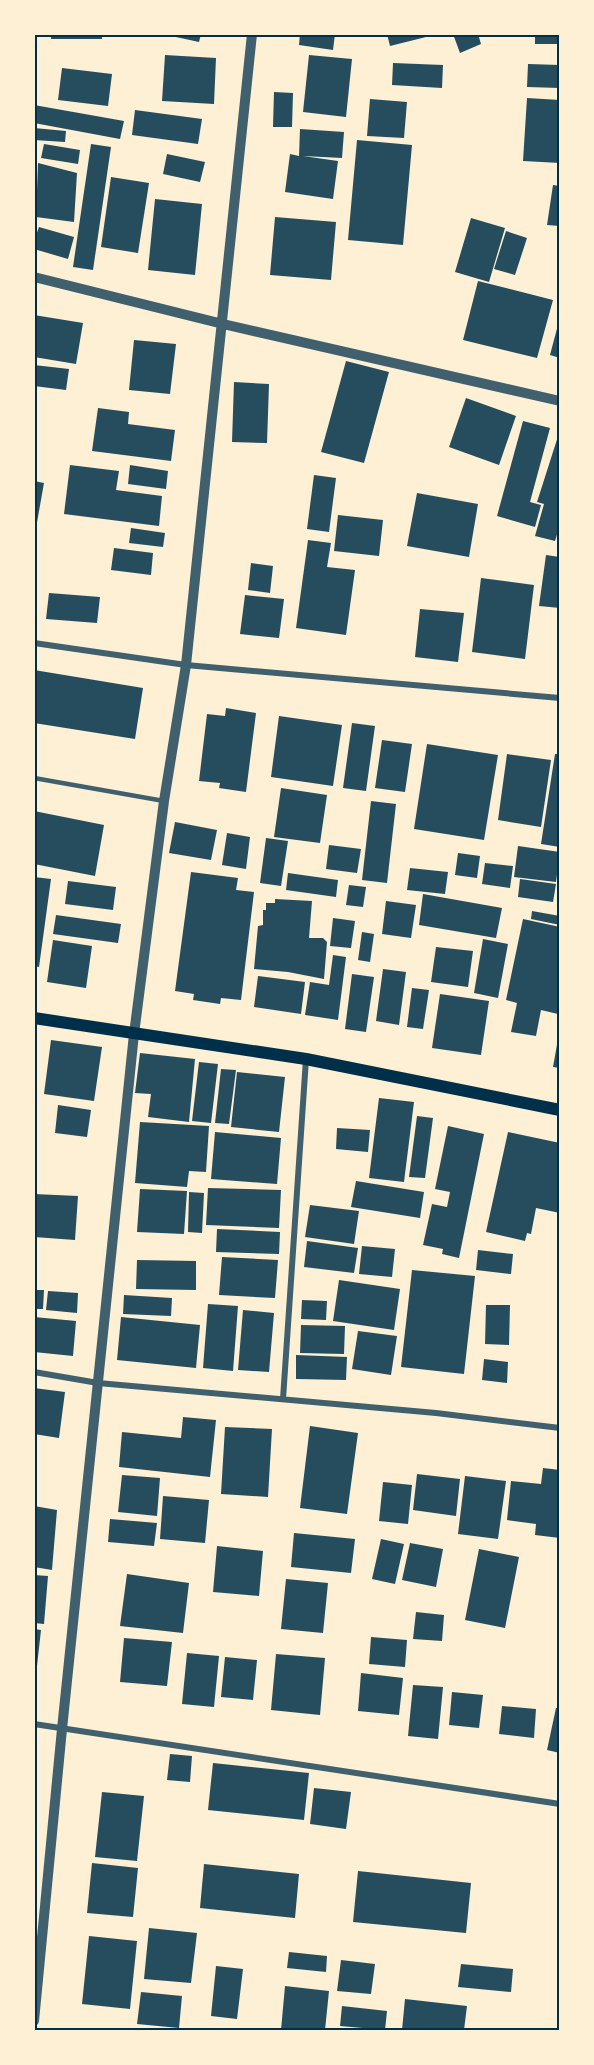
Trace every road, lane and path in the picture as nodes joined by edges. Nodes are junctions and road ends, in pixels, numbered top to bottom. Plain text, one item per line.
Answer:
1 (252, 34) edge
2 (34, 277) edge
3 (223, 324) junction
4 (560, 401) edge
5 (34, 643) edge
6 (186, 665) junction
7 (560, 698) edge
8 (34, 778) edge
9 (164, 801) junction
10 (34, 1018) edge
11 (134, 1034) junction
12 (306, 1059) junction
13 (560, 1110) edge
14 (34, 1372) edge
15 (98, 1383) junction
16 (283, 1399) junction
17 (560, 1428) edge
18 (34, 1724) edge
19 (62, 1729) junction
20 (560, 1804) edge
21 (34, 2021) edge

1 - 3 street
2 - 3 street
3 - 4 street
3 - 6 street
5 - 6 street
6 - 7 street
6 - 9 street
8 - 9 lane
9 - 11 street
10 - 11 main road
11 - 12 main road
11 - 15 street
12 - 13 main road
12 - 16 street
14 - 15 street
15 - 16 street
15 - 19 street
16 - 17 street
18 - 19 street
19 - 20 street
19 - 21 street

